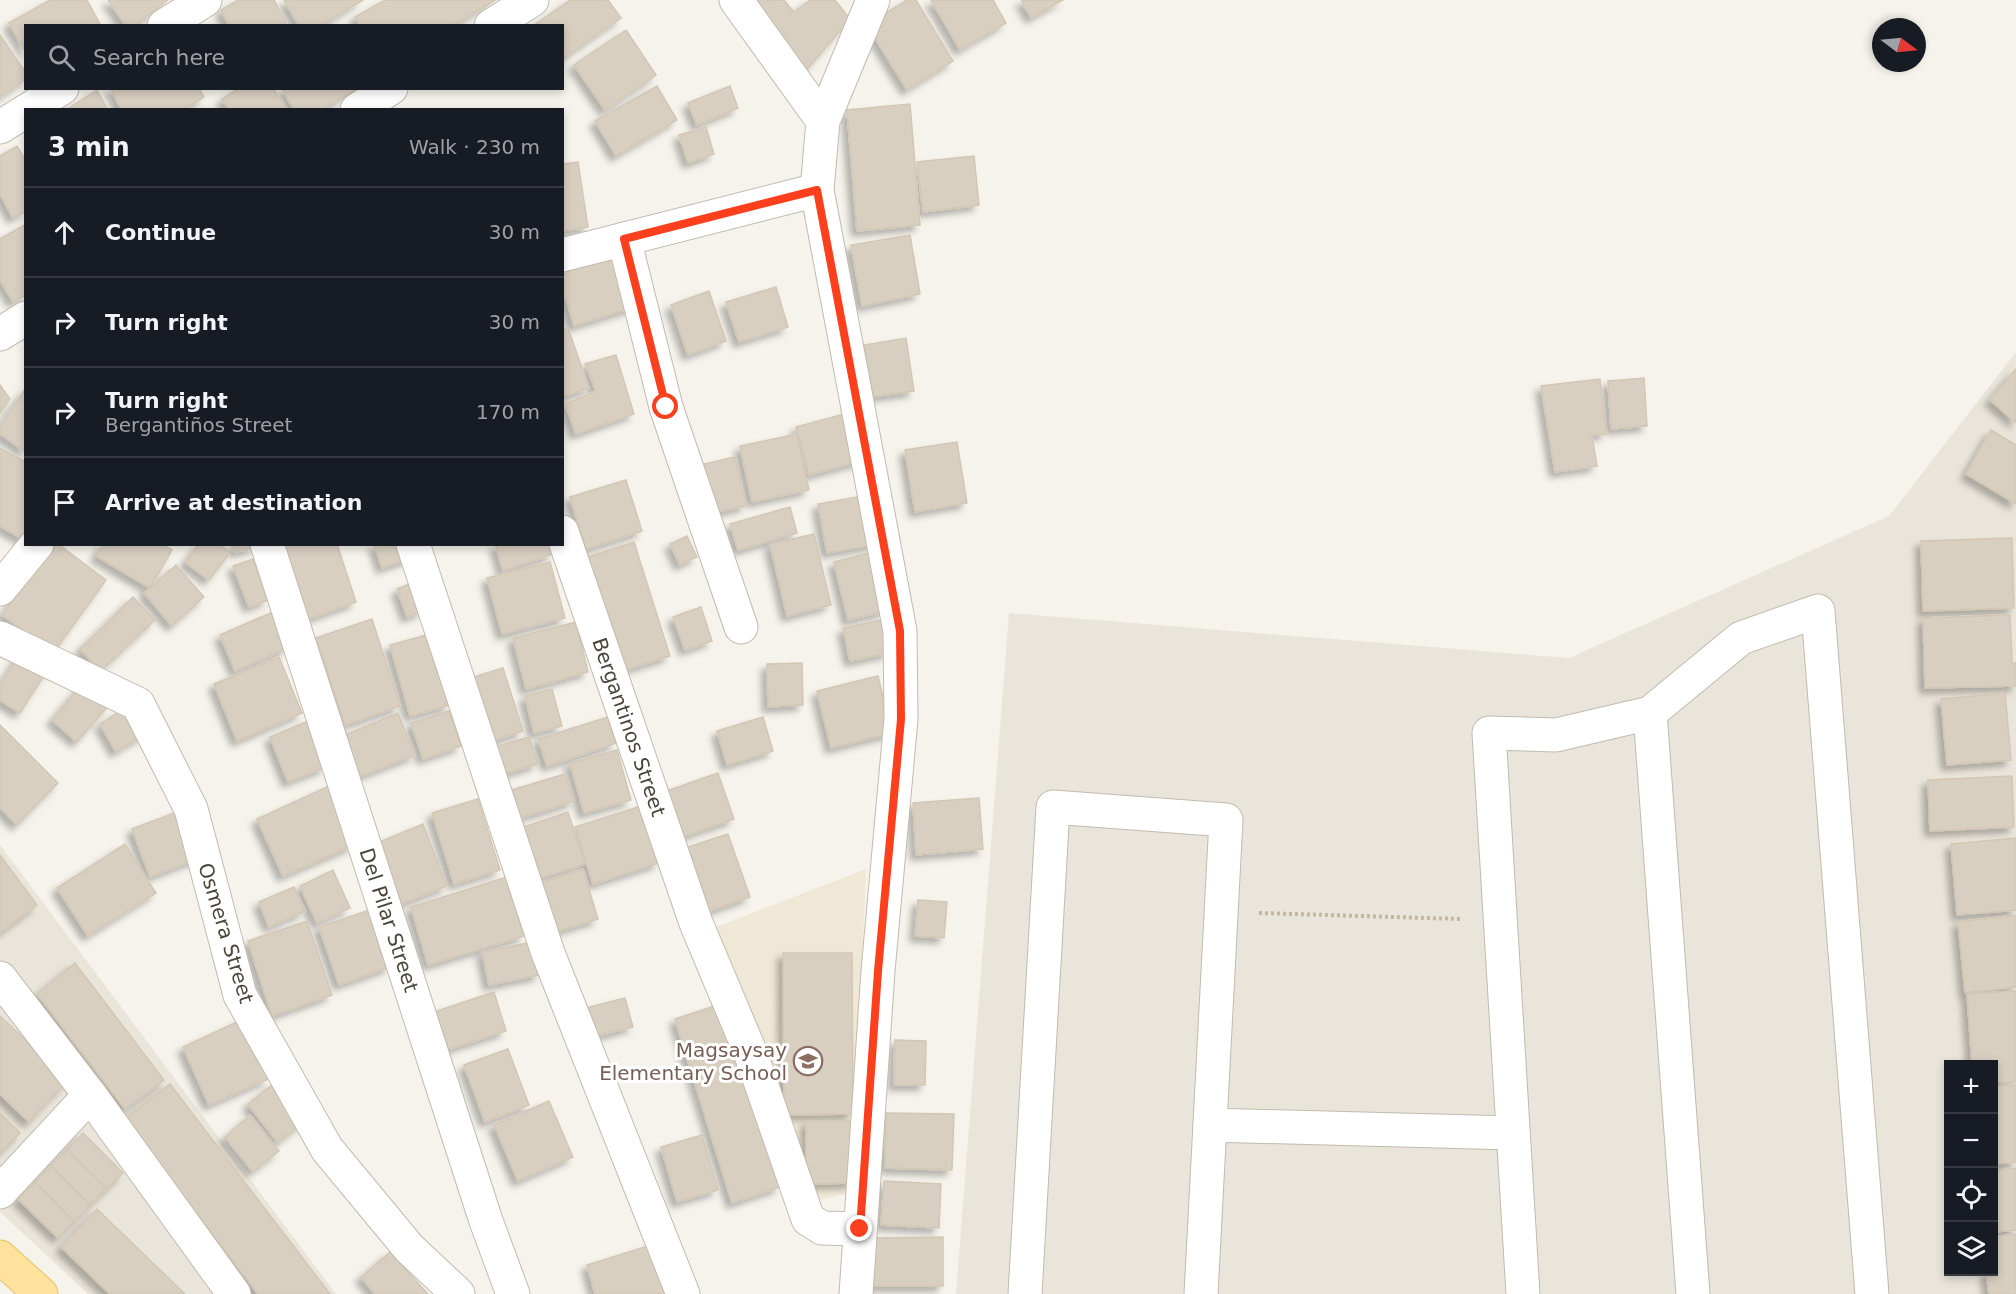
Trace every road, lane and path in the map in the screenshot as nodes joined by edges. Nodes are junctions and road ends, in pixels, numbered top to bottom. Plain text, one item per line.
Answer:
1 (205, 0) edge
2 (532, 0) edge
3 (736, 0) edge
4 (873, 0) edge
5 (167, 24) edge
6 (494, 24) edge
7 (59, 90) edge
8 (388, 90) edge
9 (30, 108) edge
10 (360, 108) edge
11 (24, 112) edge
12 (823, 122) junction
13 (0, 127) edge
14 (817, 190) junction
15 (624, 239) junction
16 (564, 254) edge
17 (24, 319) edge
18 (0, 334) edge
19 (564, 538) edge
20 (35, 546) edge
21 (268, 546) edge
22 (414, 546) edge
23 (0, 590) edge
24 (741, 627) dead end
25 (0, 638) edge
26 (1650, 713) junction
27 (1222, 911) junction
28 (1501, 921) junction
29 (0, 978) edge
30 (90, 1095) junction
31 (1210, 1125) junction
32 (1514, 1132) junction
33 (0, 1192) edge
34 (860, 1229) junction
35 (0, 1257) edge
36 (41, 1294) edge
37 (234, 1294) edge
38 (458, 1294) edge
39 (513, 1294) edge
40 (683, 1294) edge
41 (856, 1294) edge
42 (1025, 1294) edge
43 (1201, 1294) edge
44 (1523, 1294) edge
45 (1693, 1294) edge
46 (1872, 1294) edge

1 - 5 street
2 - 6 street
3 - 12 street
4 - 12 street
7 - 9 street
8 - 10 street
11 - 13 street
12 - 14 street
14 - 15 street
14 - 34 street
15 - 16 street
15 - 24 street
17 - 18 street
19 - 34 street, Bergantinos Street
20 - 23 street
21 - 39 street, Del Pilar Street
22 - 40 street
25 - 38 street, Osmera Street
26 - 28 street
26 - 45 street
26 - 46 street
27 - 28 path
27 - 31 street
27 - 42 street
28 - 32 street
29 - 30 street
30 - 33 street
30 - 37 street
31 - 32 street
31 - 43 street
32 - 44 street
34 - 41 street
35 - 36 main road

